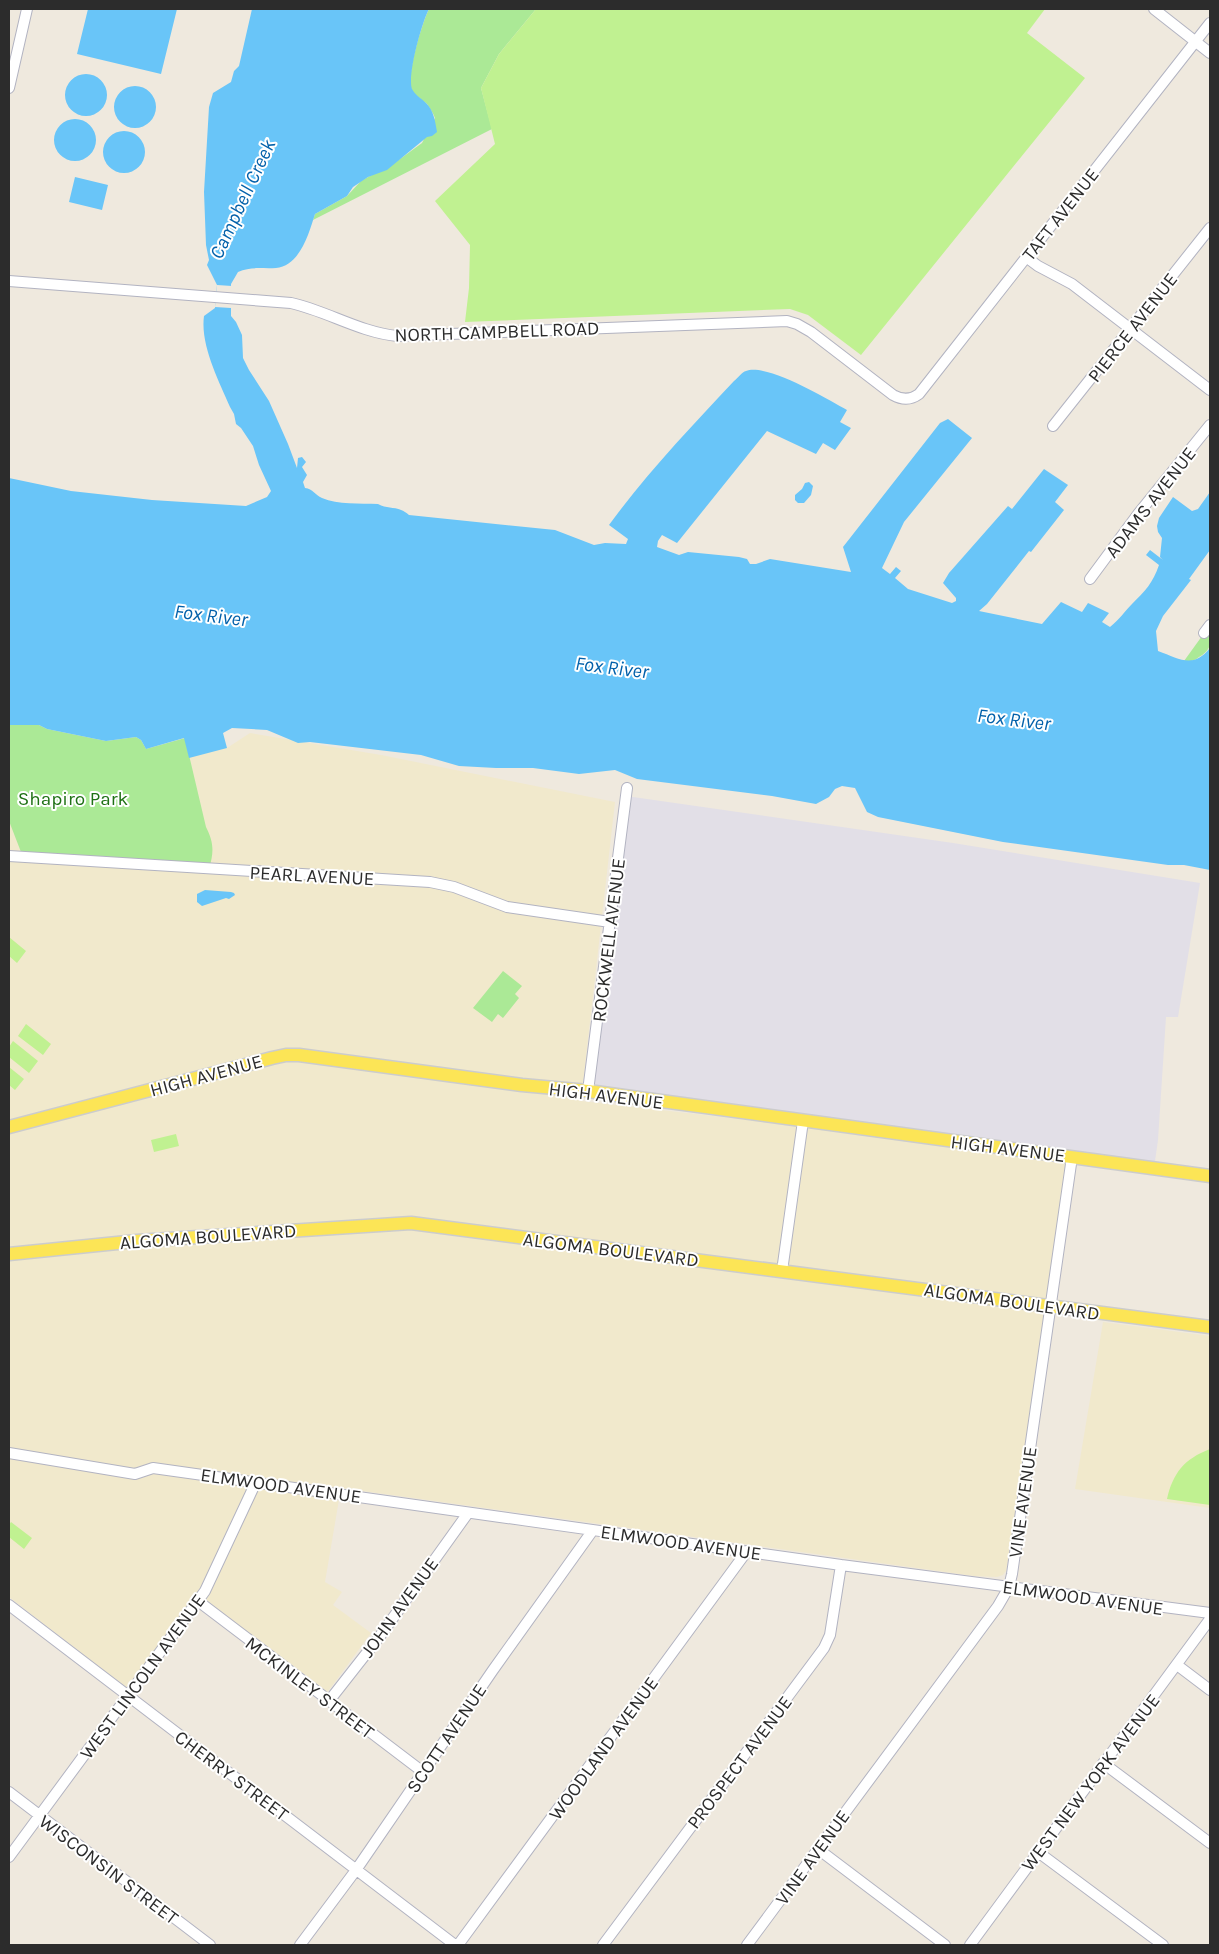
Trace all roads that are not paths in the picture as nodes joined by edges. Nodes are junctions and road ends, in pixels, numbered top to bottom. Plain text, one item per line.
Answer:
1 (27, 9) edge
2 (1154, 9) edge
3 (1210, 23) edge
4 (1196, 42) junction
5 (1210, 53) edge
6 (9, 88) edge
7 (1210, 228) edge
8 (1026, 257) junction
9 (9, 281) edge
10 (1131, 329) junction
11 (1210, 390) edge
12 (907, 399) joint
13 (1210, 425) edge
14 (1053, 426) dead end
15 (1090, 579) dead end
16 (627, 788) dead end
17 (9, 856) edge
18 (610, 922) junction
19 (588, 1091) junction
20 (803, 1121) junction
21 (9, 1127) edge
22 (1072, 1157) junction
23 (1210, 1176) edge
24 (9, 1254) edge
25 (782, 1271) junction
26 (1050, 1306) junction
27 (1210, 1327) edge
28 (9, 1454) edge
29 (256, 1482) junction
30 (468, 1513) junction
31 (593, 1530) junction
32 (747, 1551) junction
33 (841, 1565) junction
34 (1009, 1587) junction
35 (198, 1601) junction
36 (9, 1605) edge
37 (1210, 1613) edge
38 (1210, 1619) edge
39 (1177, 1665) junction
40 (1210, 1690) edge
41 (128, 1696) junction
42 (329, 1701) junction
43 (1103, 1763) junction
44 (423, 1772) junction
45 (9, 1792) edge
46 (39, 1815) junction
47 (1210, 1843) edge
48 (818, 1849) junction
49 (1038, 1852) junction
50 (9, 1857) edge
51 (356, 1870) junction
52 (210, 1945) edge
53 (300, 1945) edge
54 (457, 1945) edge
55 (603, 1945) edge
56 (747, 1945) edge
57 (945, 1945) edge
58 (970, 1945) edge
59 (1163, 1945) edge

1 - 6 street
2 - 4 street
3 - 4 street, TAFT AVENUE
4 - 5 street
4 - 8 street, TAFT AVENUE
7 - 10 street, PIERCE AVENUE
8 - 10 street
8 - 12 street, TAFT AVENUE
9 - 12 street, NORTH CAMPBELL ROAD
10 - 11 street
10 - 14 street, PIERCE AVENUE
13 - 15 street, ADAMS AVENUE
16 - 18 street, ROCKWELL AVENUE
17 - 18 street, PEARL AVENUE
18 - 19 street, ROCKWELL AVENUE
19 - 20 main road, HIGH AVENUE
19 - 21 main road, HIGH AVENUE
20 - 22 main road, HIGH AVENUE
20 - 25 street
22 - 23 main road, HIGH AVENUE
22 - 26 street, VINE AVENUE
24 - 25 main road, ALGOMA BOULEVARD
25 - 26 main road, ALGOMA BOULEVARD
26 - 27 main road, ALGOMA BOULEVARD
26 - 34 street, VINE AVENUE
28 - 29 street, ELMWOOD AVENUE
29 - 30 street, ELMWOOD AVENUE
29 - 35 street, WEST LINCOLN AVENUE
30 - 31 street, ELMWOOD AVENUE
30 - 42 street, JOHN AVENUE
31 - 32 street, ELMWOOD AVENUE
31 - 44 street, SCOTT AVENUE
32 - 33 street, ELMWOOD AVENUE
32 - 54 street, WOODLAND AVENUE
33 - 34 street, ELMWOOD AVENUE
33 - 55 street, PROSPECT AVENUE
34 - 37 street, ELMWOOD AVENUE
34 - 48 street, VINE AVENUE
35 - 41 street, WEST LINCOLN AVENUE
35 - 42 street, MCKINLEY STREET
36 - 41 street, CHERRY STREET
38 - 39 street, WEST NEW YORK AVENUE
39 - 40 street
39 - 43 street, WEST NEW YORK AVENUE
41 - 46 street, WEST LINCOLN AVENUE
41 - 51 street, CHERRY STREET
42 - 44 street, MCKINLEY STREET
43 - 47 street
43 - 49 street, WEST NEW YORK AVENUE
44 - 51 street, SCOTT AVENUE
45 - 46 street, WISCONSIN STREET
46 - 50 street, WEST LINCOLN AVENUE
46 - 52 street, WISCONSIN STREET
48 - 56 street, VINE AVENUE
48 - 57 street
49 - 58 street, WEST NEW YORK AVENUE
49 - 59 street
51 - 53 street, SCOTT AVENUE
51 - 54 street, CHERRY STREET

